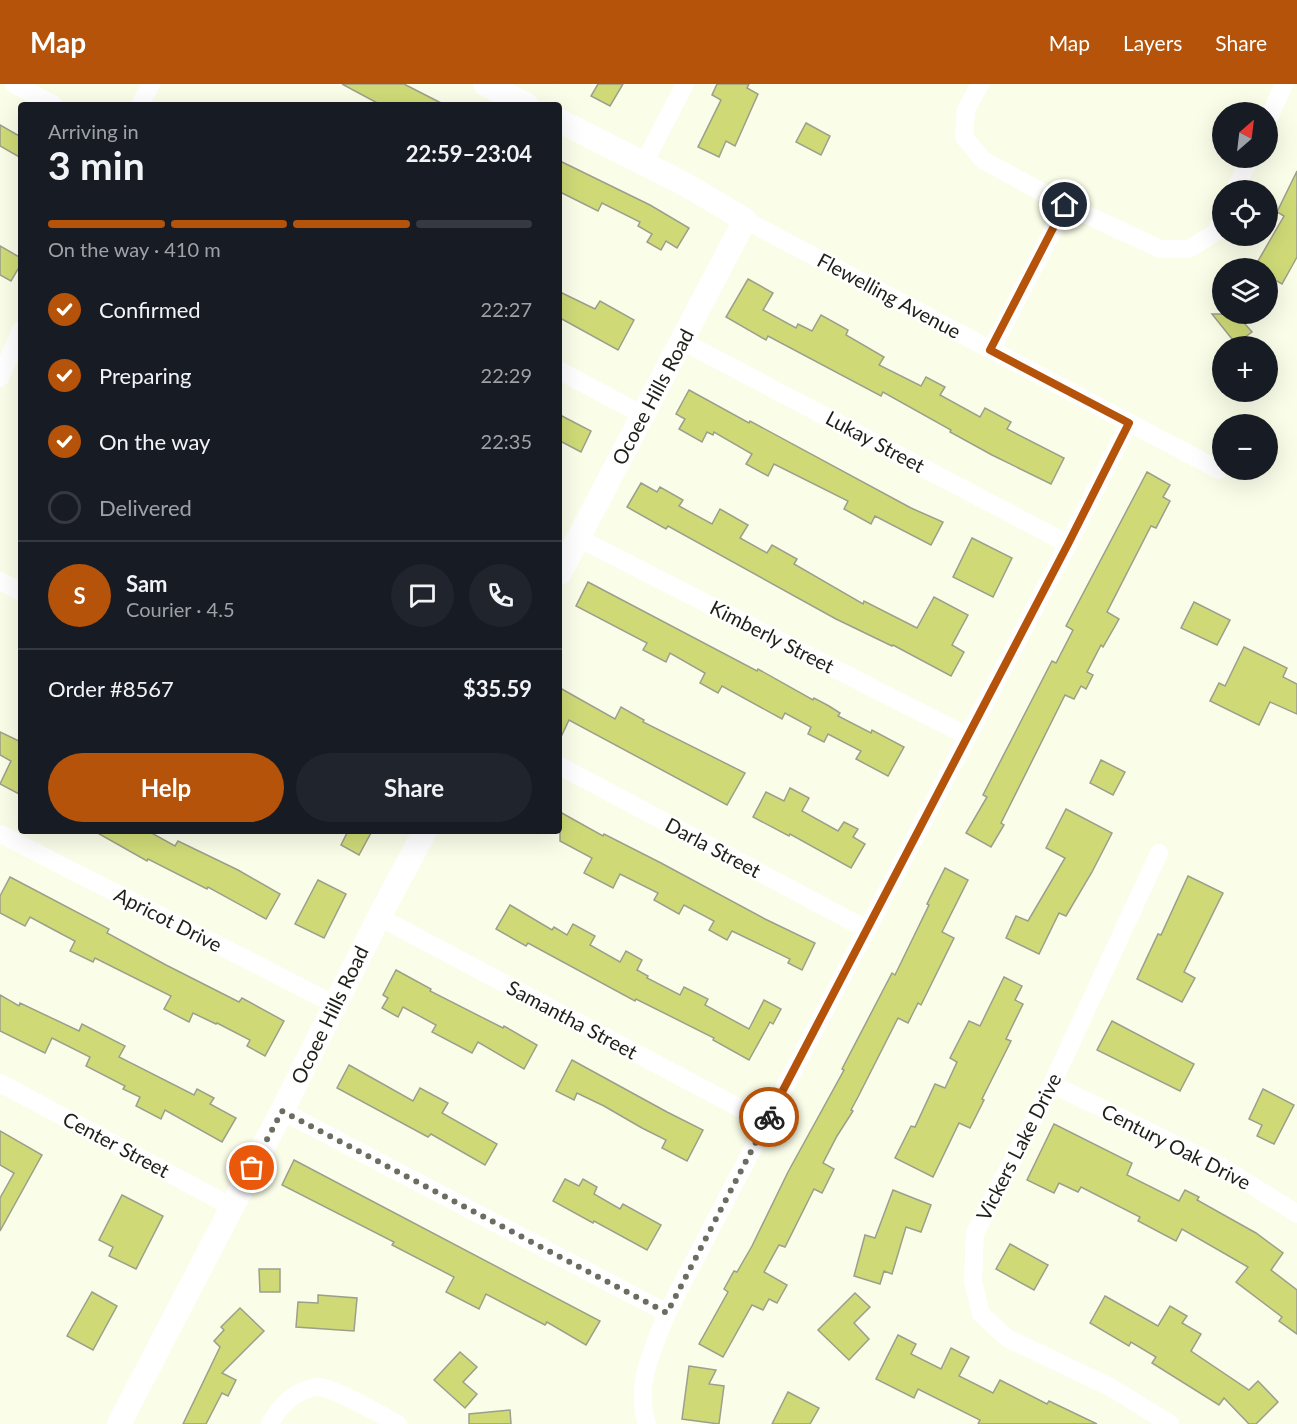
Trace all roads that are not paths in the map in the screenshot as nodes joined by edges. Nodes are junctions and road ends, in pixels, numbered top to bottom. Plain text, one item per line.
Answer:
1 (14, 84) edge
2 (152, 84) edge
3 (485, 84) edge
4 (684, 84) edge
5 (980, 84) edge
6 (1284, 84) edge
7 (48, 102) edge
8 (142, 102) edge
9 (521, 102) edge
10 (1276, 102) edge
11 (562, 122) edge
12 (644, 163) junction
13 (1065, 205) junction
14 (745, 220) junction
15 (1212, 235) edge
16 (0, 330) edge
17 (18, 336) edge
18 (18, 341) edge
19 (682, 341) junction
20 (990, 350) junction
21 (562, 372) edge
22 (0, 378) edge
23 (643, 415) junction
24 (1129, 423) junction
25 (1212, 466) edge
26 (578, 538) junction
27 (1068, 544) junction
28 (562, 569) edge
29 (0, 581) edge
30 (18, 590) edge
31 (967, 736) junction
32 (562, 767) edge
33 (0, 834) edge
34 (423, 834) edge
35 (1159, 853) dead end
36 (379, 917) junction
37 (866, 929) junction
38 (336, 1005) junction
39 (0, 1083) edge
40 (1052, 1084) junction
41 (282, 1111) junction
42 (766, 1122) junction
43 (232, 1207) junction
44 (1297, 1214) edge
45 (667, 1313) junction
46 (119, 1424) edge
47 (270, 1424) edge
48 (398, 1424) edge
49 (647, 1424) edge
50 (1170, 1424) edge

1 - 7 street
2 - 8 street
3 - 9 street
4 - 12 street
5 - 13 street
6 - 10 street
11 - 12 street, Flewelling Avenue
12 - 14 street, Flewelling Avenue
13 - 15 street
13 - 20 street
14 - 19 street, Ocoee Hills Road
14 - 20 street, Flewelling Avenue
16 - 17 street
18 - 22 street
19 - 23 street, Ocoee Hills Road
19 - 27 street, Lukay Street
20 - 24 street, Flewelling Avenue
21 - 23 street
23 - 26 street, Ocoee Hills Road
24 - 25 street, Flewelling Avenue
24 - 27 street
26 - 28 street, Ocoee Hills Road
26 - 31 street, Kimberly Street
27 - 31 street
29 - 30 street
31 - 37 street
32 - 37 street, Darla Street
33 - 38 street, Apricot Drive
34 - 36 street, Ocoee Hills Road
35 - 40 street, Vickers Lake Drive
36 - 38 street, Ocoee Hills Road
36 - 42 street, Samantha Street
37 - 42 street
38 - 41 street, Ocoee Hills Road
39 - 43 street, Center Street
40 - 44 street, Century Oak Drive
40 - 50 street, Vickers Lake Drive
41 - 43 street, Ocoee Hills Road
41 - 45 street
42 - 45 street
43 - 46 street, Ocoee Hills Road
45 - 49 street
47 - 48 street

